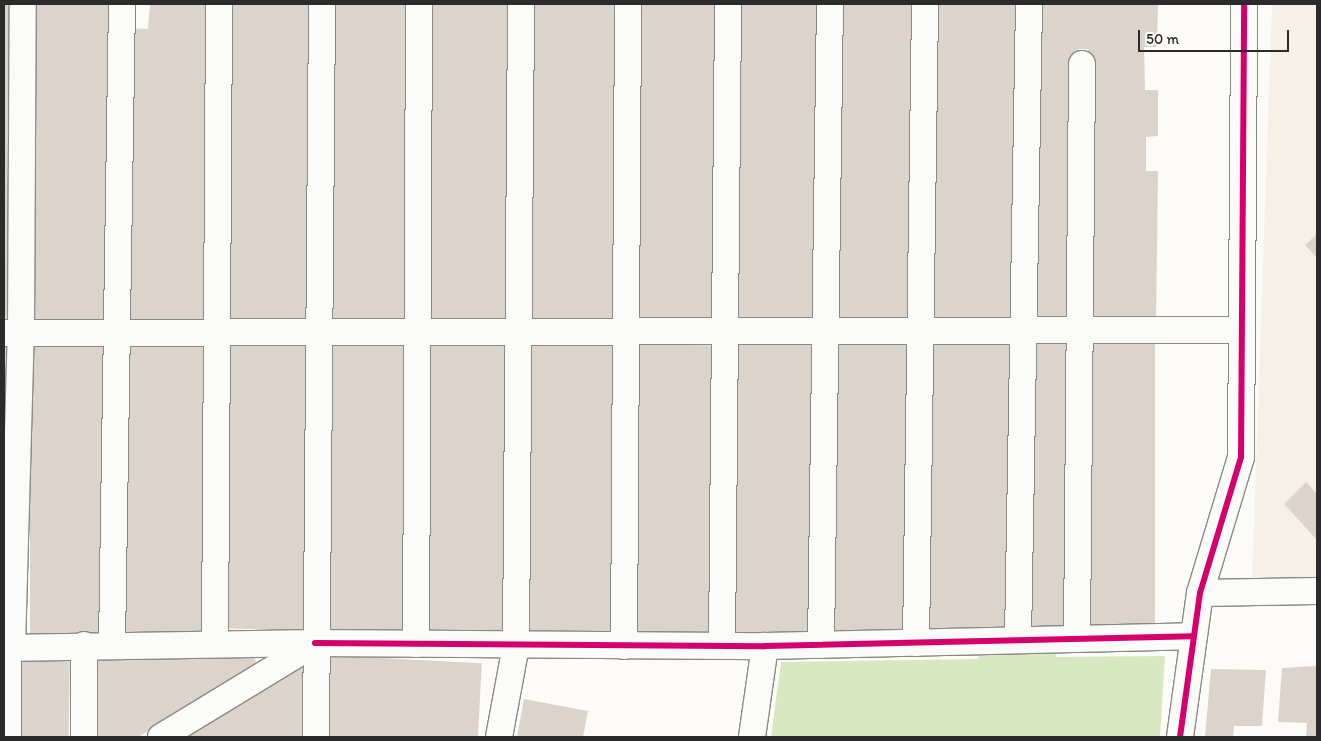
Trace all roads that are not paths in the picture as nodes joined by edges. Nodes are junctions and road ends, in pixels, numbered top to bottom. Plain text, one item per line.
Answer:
1 (23, 4) edge
2 (122, 4) edge
3 (219, 4) edge
4 (322, 4) edge
5 (419, 4) edge
6 (521, 4) edge
7 (628, 4) edge
8 (728, 4) edge
9 (830, 4) edge
10 (924, 4) edge
11 (1029, 4) edge
12 (1244, 4) edge
13 (1082, 64) dead end
14 (1241, 330) junction
15 (920, 331) junction
16 (1024, 331) junction
17 (1080, 331) junction
18 (518, 332) junction
19 (626, 332) junction
20 (725, 332) junction
21 (826, 332) junction
22 (13, 333) edge
23 (215, 333) junction
24 (318, 333) junction
25 (417, 333) junction
26 (116, 334) junction
27 (1317, 591) edge
28 (1200, 593) junction
29 (1192, 636) junction
30 (1077, 639) junction
31 (1018, 640) junction
32 (315, 643) junction
33 (916, 643) junction
34 (215, 644) junction
35 (416, 644) junction
36 (84, 645) junction
37 (112, 645) junction
38 (516, 645) junction
39 (821, 645) junction
40 (624, 646) junction
41 (722, 646) junction
42 (765, 646) junction
43 (8, 648) edge
44 (8, 737) edge
45 (84, 737) edge
46 (161, 737) edge
47 (316, 737) edge
48 (499, 737) edge
49 (752, 737) edge
50 (1180, 737) edge

1 - 22 street
2 - 26 street
3 - 23 street
4 - 24 street
5 - 25 street
6 - 18 street
7 - 19 street
8 - 20 street
9 - 21 street
10 - 15 street
11 - 16 street
12 - 14 street
13 - 17 street
14 - 17 street
14 - 28 street
15 - 16 street
15 - 21 street
15 - 33 street
16 - 17 street
16 - 31 street
17 - 30 street
18 - 19 street
18 - 25 street
18 - 38 street
19 - 20 street
19 - 40 street
20 - 21 street
20 - 41 street
21 - 39 street
22 - 26 street
22 - 43 street
23 - 24 street
23 - 26 street
23 - 34 street
24 - 25 street
24 - 32 street
25 - 35 street
26 - 37 street
27 - 28 street
28 - 29 street
29 - 30 street
29 - 50 street
30 - 31 street
31 - 33 street
32 - 34 street
32 - 35 street
32 - 46 street
32 - 47 street
33 - 39 street
34 - 37 street
35 - 38 street
36 - 37 street
36 - 43 street
36 - 45 street
38 - 40 street
38 - 48 street
39 - 42 street
40 - 41 street
41 - 42 street
42 - 49 street
43 - 44 street

